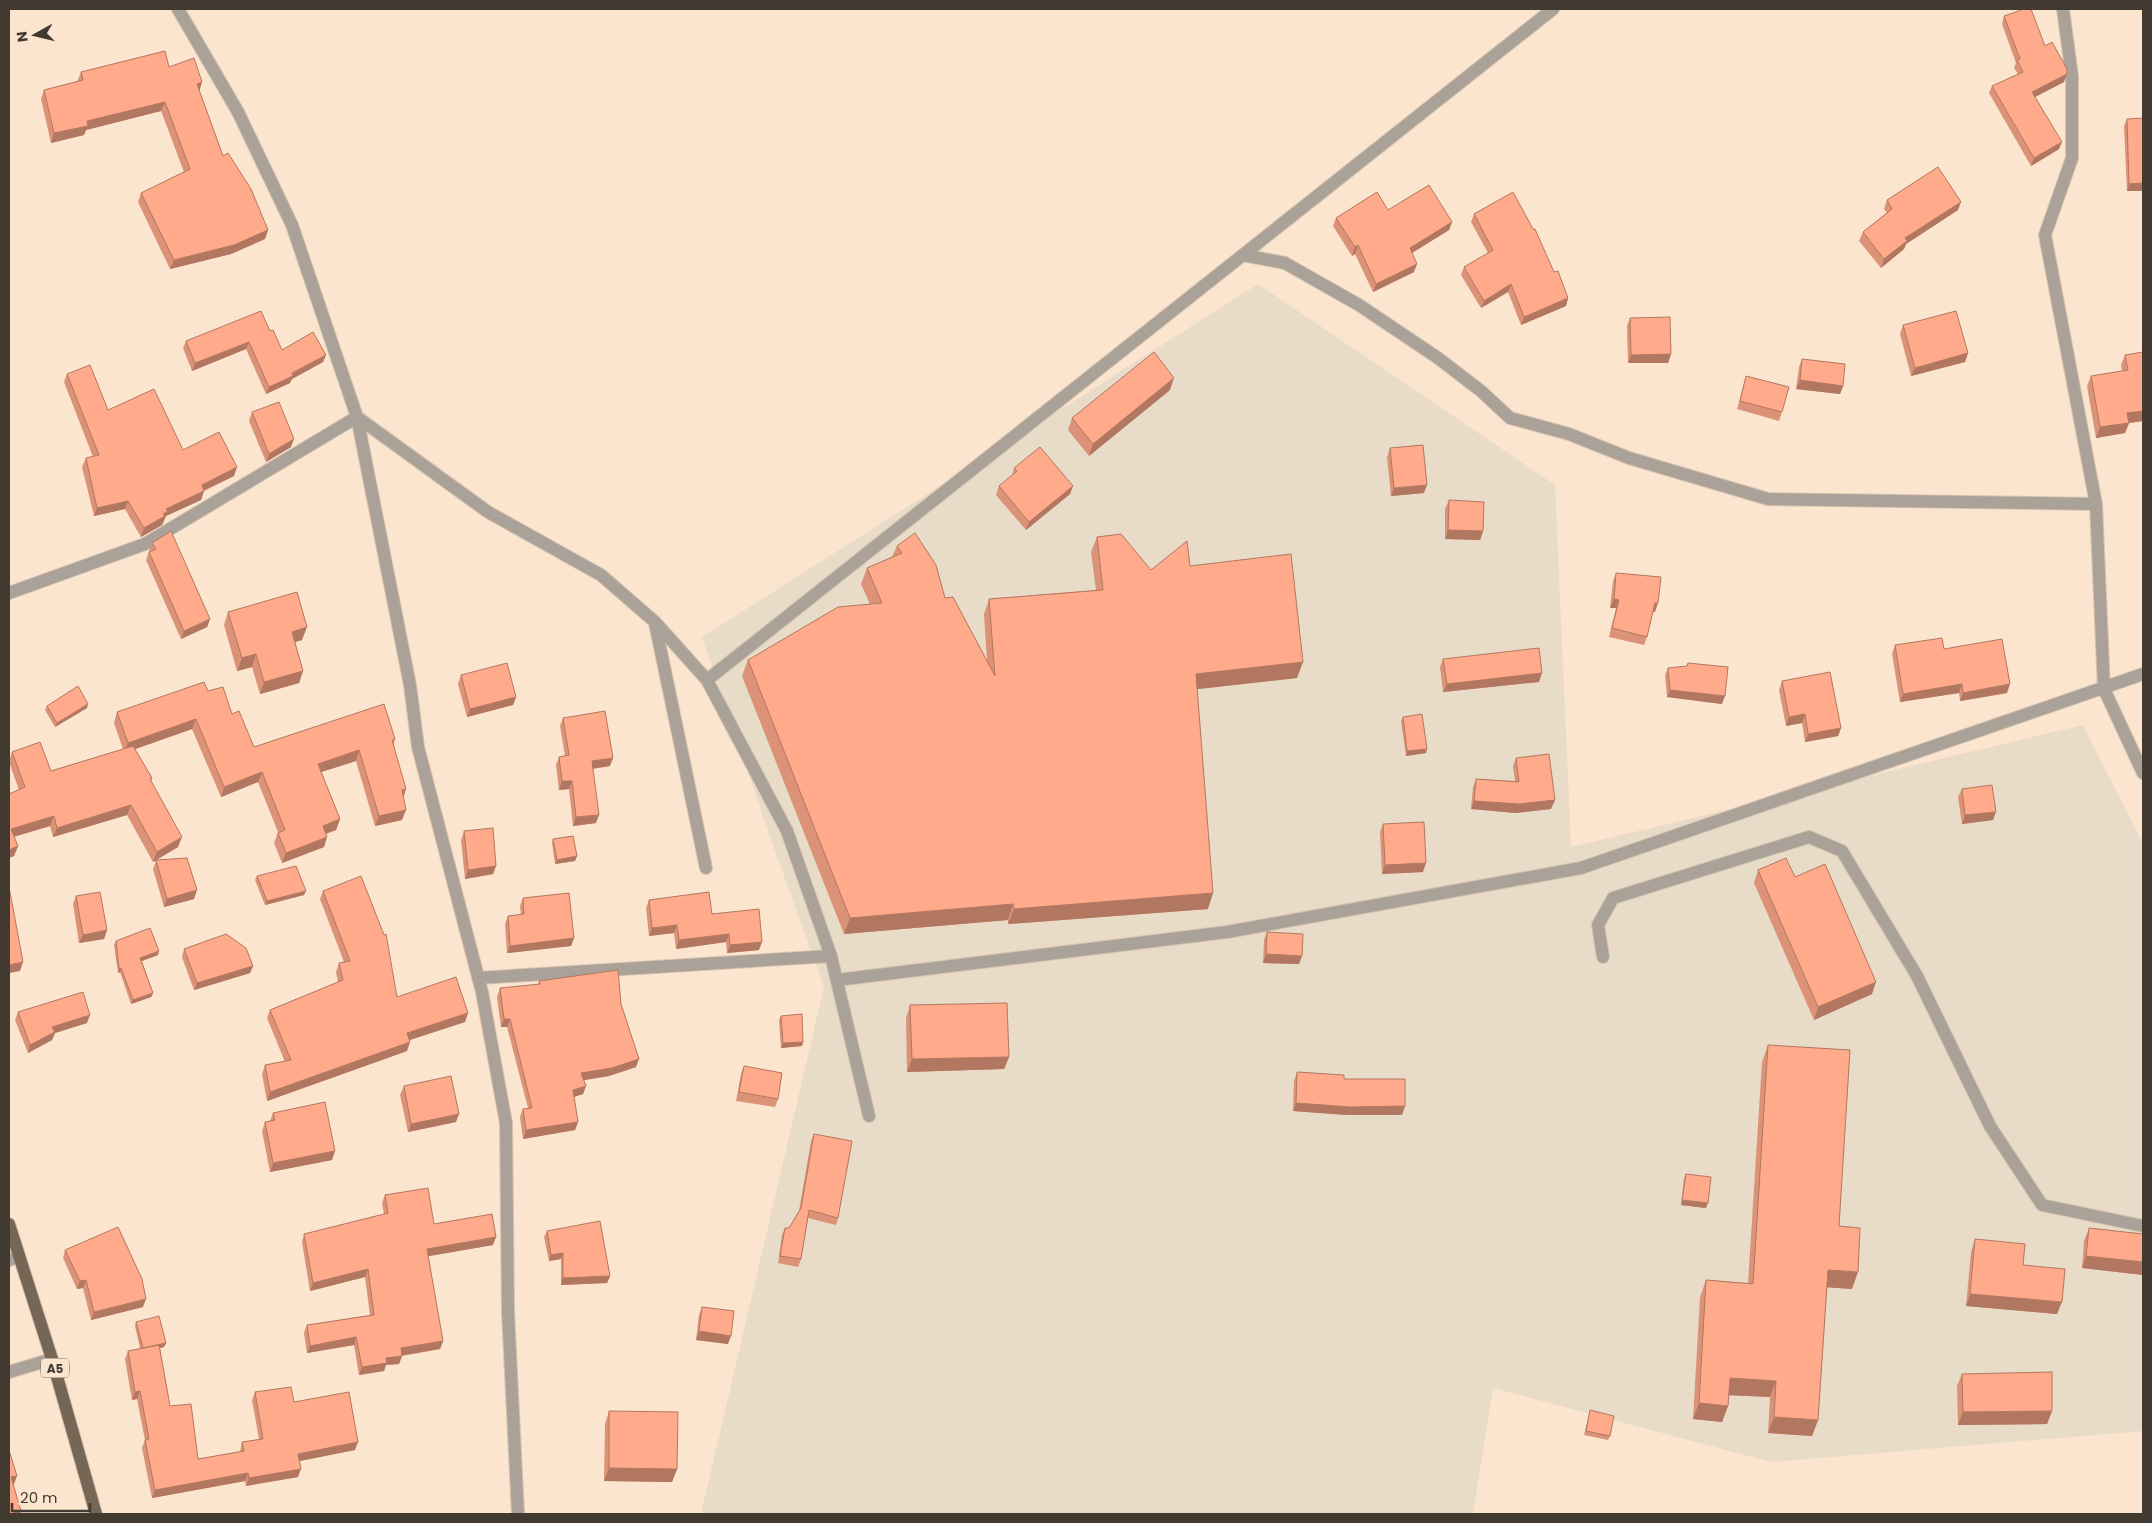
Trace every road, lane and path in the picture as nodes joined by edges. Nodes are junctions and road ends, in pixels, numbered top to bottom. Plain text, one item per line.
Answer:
1 (178, 9) edge
2 (1553, 9) edge
3 (2063, 9) edge
4 (1243, 255) junction
5 (357, 416) junction
6 (2096, 504) junction
7 (9, 593) edge
8 (655, 622) junction
9 (2143, 674) edge
10 (706, 680) junction
11 (2104, 689) junction
12 (2143, 773) edge
13 (706, 868) dead end
14 (831, 956) junction
15 (1603, 957) dead end
16 (478, 978) junction
17 (837, 980) junction
18 (868, 1116) dead end
19 (9, 1224) edge
20 (2143, 1226) edge
21 (14, 1259) edge
22 (52, 1359) junction
23 (9, 1372) edge
24 (96, 1514) edge
25 (518, 1514) edge

1 - 5 street
2 - 4 street
3 - 6 street
4 - 6 street
4 - 10 street
5 - 7 street
5 - 8 street
5 - 16 street
6 - 11 street
8 - 10 street
8 - 13 street
9 - 11 street
10 - 14 street
11 - 12 street
11 - 17 street
14 - 16 street
14 - 17 street
15 - 20 street
16 - 25 street
17 - 18 street
19 - 21 main road, A5
21 - 22 main road, A5
22 - 23 street
22 - 24 main road, A5

